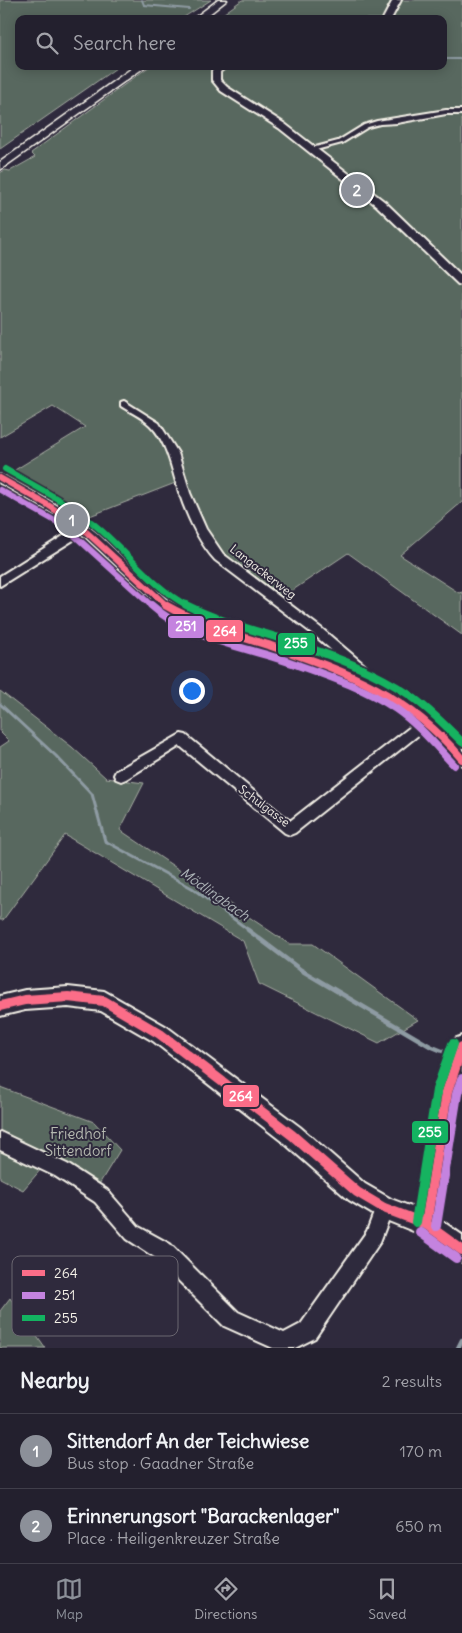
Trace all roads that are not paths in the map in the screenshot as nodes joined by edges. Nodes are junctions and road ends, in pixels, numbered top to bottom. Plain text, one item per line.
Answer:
1 (223, 0) edge
2 (235, 0) edge
3 (398, 0) edge
4 (202, 15) edge
5 (214, 15) edge
6 (388, 15) edge
7 (122, 70) edge
8 (135, 70) edge
9 (217, 70) edge
10 (462, 112) edge
11 (312, 149) junction
12 (0, 156) edge
13 (0, 167) edge
14 (462, 282) edge
15 (124, 404) dead end
16 (0, 478) edge
17 (83, 528) junction
18 (0, 582) edge
19 (363, 675) junction
20 (427, 721) junction
21 (462, 759) edge
22 (121, 775) dead end
23 (0, 1006) edge
24 (459, 1057) edge
25 (0, 1141) edge
26 (384, 1208) junction
27 (426, 1224) junction
28 (462, 1250) edge
29 (168, 1256) edge
30 (178, 1266) edge

1 - 4 highway
2 - 5 highway
3 - 6 main road
7 - 12 highway
8 - 13 highway
9 - 11 main road
10 - 11 street
11 - 14 main road
15 - 19 street, Langackerweg
16 - 17 street
17 - 18 street
17 - 19 street
19 - 20 street
20 - 21 street
20 - 22 street, Schulgasse
23 - 26 main road
24 - 27 main road
25 - 29 street
26 - 27 main road
26 - 30 street
27 - 28 main road

